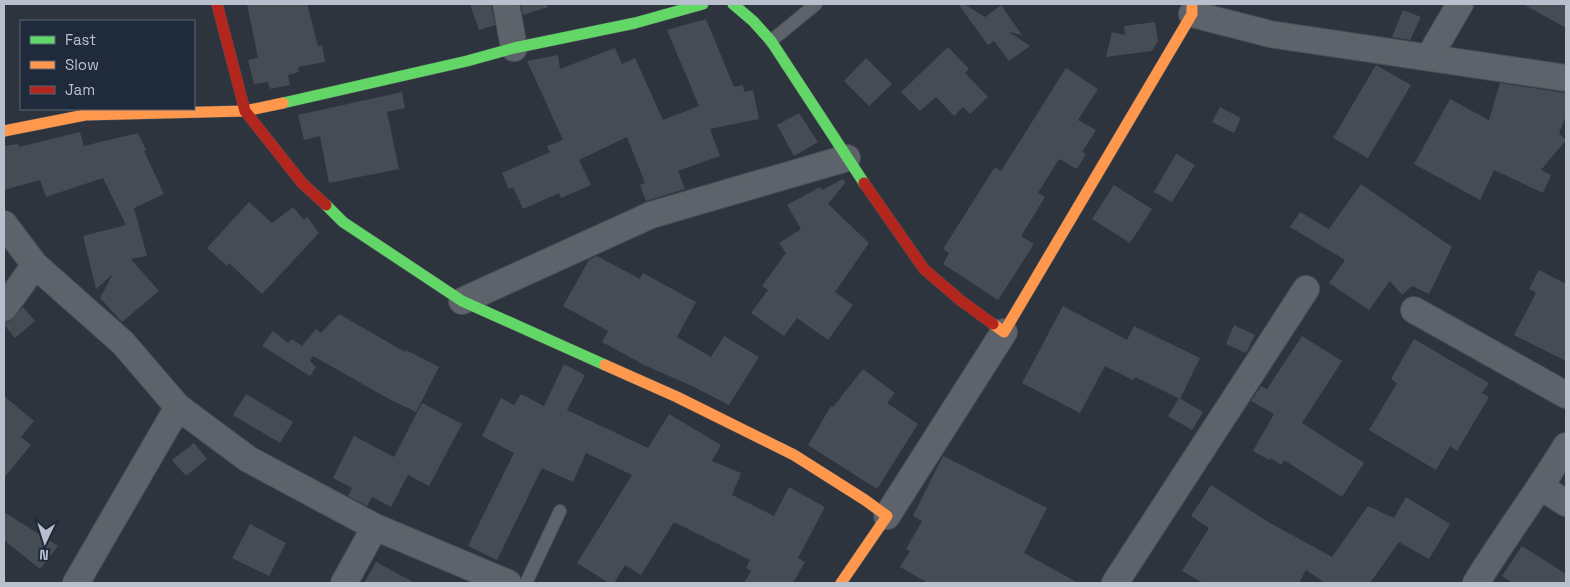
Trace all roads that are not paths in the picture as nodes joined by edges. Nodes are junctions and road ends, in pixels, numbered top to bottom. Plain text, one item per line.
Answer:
1 (217, 4) edge
2 (506, 4) edge
3 (702, 4) edge
4 (733, 4) edge
5 (816, 4) edge
6 (1460, 4) edge
7 (1192, 9) edge
8 (771, 41) junction
9 (514, 48) junction
10 (1429, 57) junction
11 (1566, 78) edge
12 (245, 111) junction
13 (4, 131) edge
14 (847, 158) junction
15 (4, 224) edge
16 (35, 265) junction
17 (1306, 289) dead end
18 (462, 301) junction
19 (4, 308) edge
20 (1414, 310) dead end
21 (1004, 332) junction
22 (1566, 395) edge
23 (178, 407) junction
24 (1566, 446) edge
25 (1541, 487) junction
26 (1566, 503) edge
27 (560, 511) dead end
28 (887, 516) junction
29 (375, 527) junction
30 (76, 583) edge
31 (344, 583) edge
32 (508, 583) edge
33 (526, 583) edge
34 (841, 583) edge
35 (1115, 583) edge
36 (1476, 583) edge

1 - 12 street
2 - 9 street
3 - 9 street
4 - 8 street
5 - 8 lane
6 - 10 street
7 - 10 street
7 - 21 street
8 - 14 street
9 - 12 street
10 - 11 street
12 - 13 street
12 - 18 street
14 - 18 street
14 - 21 street
15 - 16 street
16 - 19 street
16 - 23 street
17 - 35 street
18 - 28 street
20 - 22 street
21 - 28 street
23 - 29 street
23 - 30 street
24 - 25 street
25 - 26 street
25 - 36 street
27 - 33 lane
28 - 34 street
29 - 31 street
29 - 32 street

